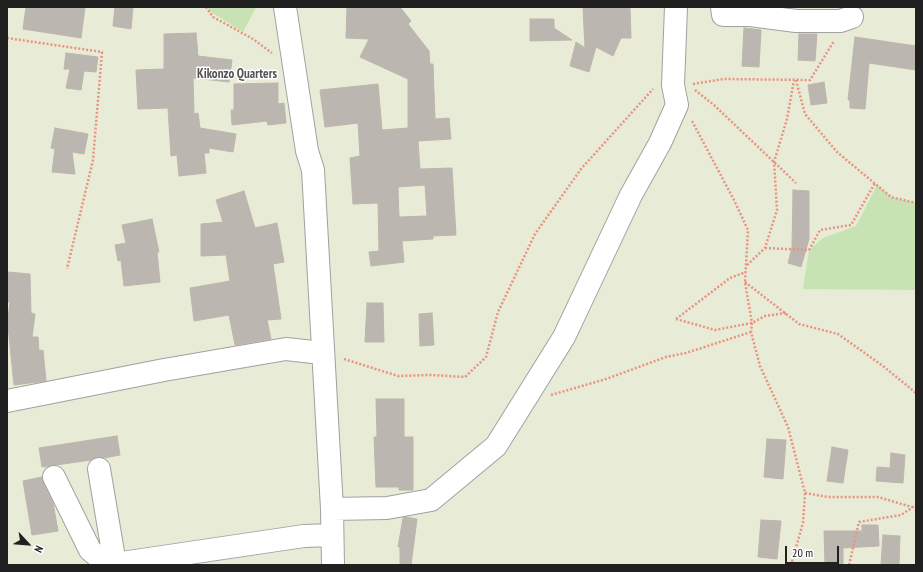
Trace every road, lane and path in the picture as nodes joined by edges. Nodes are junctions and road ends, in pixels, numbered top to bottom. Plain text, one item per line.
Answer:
1 (206, 7) edge
2 (285, 7) edge
3 (676, 7) edge
4 (722, 7) edge
5 (852, 17) joint
6 (7, 38) edge
7 (294, 68) junction
8 (795, 80) junction
9 (675, 95) junction
10 (774, 162) junction
11 (796, 183) dead end
12 (875, 183) junction
13 (916, 203) edge
14 (765, 248) junction
15 (747, 265) junction
16 (67, 269) dead end
17 (746, 272) junction
18 (745, 282) junction
19 (786, 313) junction
20 (752, 323) junction
21 (751, 332) junction
22 (322, 352) junction
23 (916, 393) edge
24 (7, 401) edge
25 (521, 407) junction
26 (99, 470) dead end
27 (54, 477) dead end
28 (805, 493) junction
29 (916, 505) edge
30 (912, 507) junction
31 (332, 510) junction
32 (332, 534) junction
33 (115, 564) edge
34 (333, 565) edge
35 (791, 565) edge
36 (849, 565) edge

1 - 7 path
2 - 7 street
3 - 9 street
4 - 5 street
5 - 8 path
6 - 16 path
7 - 22 street
8 - 10 path
8 - 10 path
8 - 12 path
9 - 15 path
9 - 22 path
9 - 25 street
10 - 11 path
10 - 14 path
12 - 13 path
12 - 14 path
14 - 15 path
15 - 17 path
17 - 18 path
17 - 20 path
18 - 19 path
18 - 20 path
19 - 20 path
19 - 23 path
20 - 21 path
21 - 25 path
21 - 28 path
22 - 24 street
22 - 31 street
25 - 31 street
26 - 33 street
27 - 33 street
28 - 30 path
28 - 35 path
29 - 30 path
30 - 36 path
31 - 32 street
32 - 33 street
32 - 34 street

